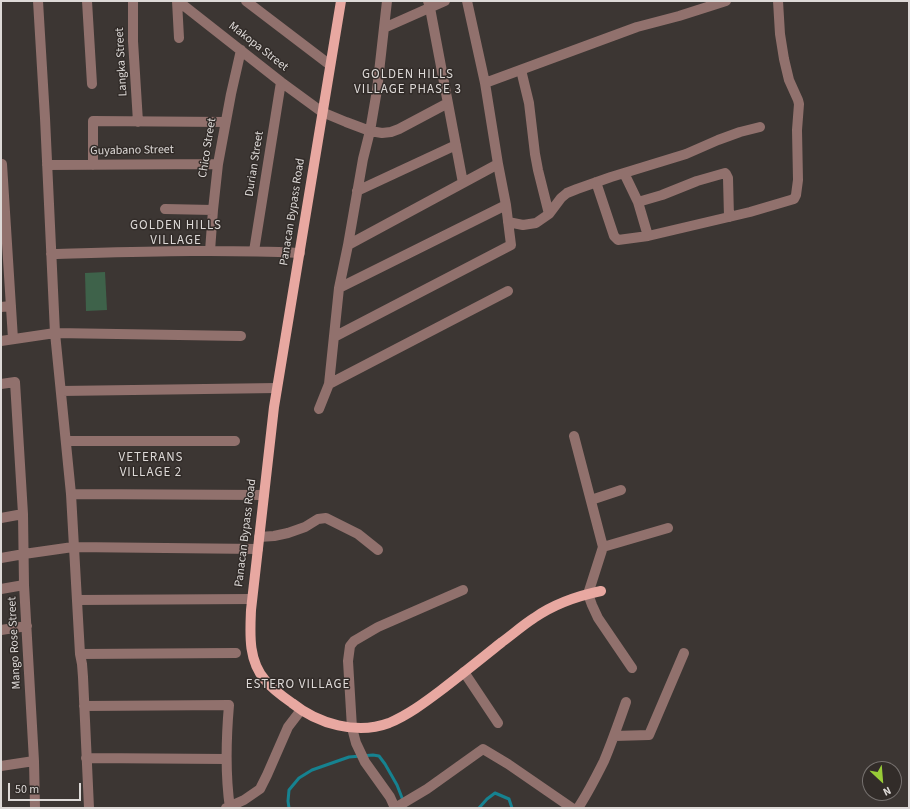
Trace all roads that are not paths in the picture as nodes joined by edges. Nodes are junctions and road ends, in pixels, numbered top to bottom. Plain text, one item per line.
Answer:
1 (38, 1) edge
2 (87, 1) edge
3 (133, 1) edge
4 (178, 1) edge
5 (247, 1) edge
6 (341, 1) edge
7 (387, 1) edge
8 (444, 1) edge
9 (467, 1) edge
10 (726, 1) edge
11 (778, 1) edge
12 (429, 4) edge
13 (384, 28) junction
14 (180, 38) dead end
15 (241, 50) junction
16 (330, 65) junction
17 (521, 70) junction
18 (281, 82) junction
19 (485, 83) junction
20 (92, 84) dead end
21 (448, 104) junction
22 (322, 112) junction
23 (138, 122) junction
24 (226, 122) junction
25 (760, 127) dead end
26 (370, 131) junction
27 (456, 145) junction
28 (2, 164) edge
29 (218, 164) junction
30 (498, 164) junction
31 (94, 165) junction
32 (47, 166) junction
33 (624, 173) junction
34 (596, 182) junction
35 (463, 183) junction
36 (357, 191) junction
37 (638, 202) junction
38 (506, 204) junction
39 (165, 209) dead end
40 (213, 210) junction
41 (548, 214) junction
42 (729, 217) junction
43 (508, 222) junction
44 (3, 226) edge
45 (648, 236) junction
46 (348, 245) junction
47 (210, 251) junction
48 (254, 251) junction
49 (300, 253) junction
50 (51, 254) junction
51 (5, 269) edge
52 (340, 288) junction
53 (508, 292) dead end
54 (6, 306) edge
55 (55, 333) junction
56 (241, 336) dead end
57 (334, 337) junction
58 (13, 339) junction
59 (1, 341) edge
60 (1, 384) edge
61 (329, 384) junction
62 (277, 388) junction
63 (61, 391) junction
64 (319, 409) dead end
65 (574, 436) dead end
66 (66, 441) junction
67 (235, 441) dead end
68 (621, 490) dead end
69 (71, 494) junction
70 (264, 495) junction
71 (592, 500) junction
72 (22, 514) junction
73 (1, 518) edge
74 (668, 528) dead end
75 (259, 537) junction
76 (603, 547) junction
77 (73, 548) junction
78 (258, 549) junction
79 (378, 550) dead end
80 (24, 554) junction
81 (1, 558) edge
82 (24, 585) junction
83 (1, 589) edge
84 (463, 590) dead end
85 (601, 591) dead end
86 (588, 594) junction
87 (252, 598) junction
88 (77, 600) junction
89 (27, 626) junction
90 (1, 630) edge
91 (236, 653) dead end
92 (684, 653) dead end
93 (80, 654) junction
94 (632, 668) dead end
95 (464, 672) junction
96 (626, 702) dead end
97 (84, 706) junction
98 (301, 710) junction
99 (498, 723) dead end
100 (352, 728) junction
101 (614, 736) junction
102 (86, 758) junction
103 (226, 759) junction
104 (34, 761) junction
105 (1, 766) edge
106 (396, 807) edge
107 (35, 808) edge
108 (89, 808) edge
109 (229, 808) edge
110 (572, 808) edge
111 (578, 808) edge

1 - 32 street
2 - 20 street
3 - 23 street, Langka Street
4 - 14 street
4 - 15 street, Makopa Street
5 - 16 street
6 - 16 main road, Panacan Bypass Road
7 - 13 street
8 - 12 street
9 - 19 street
10 - 17 street
11 - 42 street
12 - 13 street
12 - 21 street
13 - 26 street
15 - 18 street, Makopa Street
15 - 24 street, Chico Street
16 - 22 main road, Panacan Bypass Road
17 - 19 street
17 - 41 street
18 - 22 street, Makopa Street
18 - 48 street, Durian Street
19 - 30 street
21 - 26 street, Makopa Street
21 - 27 street
22 - 26 street, Makopa Street
22 - 49 main road, Panacan Bypass Road
23 - 24 street
23 - 31 street
24 - 29 street, Chico Street
25 - 33 street
26 - 36 street
27 - 35 street
27 - 36 street
28 - 44 street
29 - 31 street, Guyabano Street
29 - 40 street, Chico Street
30 - 35 street
30 - 38 street
31 - 32 street, Guyabano Street
32 - 50 street
33 - 34 street
33 - 37 street
34 - 41 street
34 - 45 street
35 - 46 street
36 - 46 street
37 - 42 street
37 - 45 street
38 - 43 street
38 - 52 street
39 - 40 street
40 - 47 street, Chico Street
41 - 43 street
42 - 45 street
43 - 57 street
44 - 51 street
46 - 52 street
47 - 48 street
47 - 50 street
48 - 49 street
49 - 62 main road, Panacan Bypass Road
50 - 55 street
51 - 54 street
52 - 57 street
53 - 61 street
54 - 58 street
55 - 56 street
55 - 58 street
55 - 63 street
57 - 61 street
58 - 59 street
60 - 72 street, Mango Rose Street
61 - 64 street
62 - 63 street
62 - 70 main road, Panacan Bypass Road
63 - 66 street
65 - 71 street
66 - 67 street
66 - 69 street
68 - 71 street
69 - 70 street
69 - 77 street
70 - 75 main road, Panacan Bypass Road
71 - 76 street
72 - 73 street
72 - 80 street, Mango Rose Street
74 - 76 street
75 - 78 main road, Panacan Bypass Road
75 - 79 street
76 - 86 street
77 - 78 street
77 - 80 street
77 - 88 street
78 - 87 main road, Panacan Bypass Road
80 - 81 street
80 - 82 street, Mango Rose Street
82 - 83 street
82 - 89 street, Mango Rose Street
84 - 100 street
85 - 86 main road, Panacan Bypass Road
86 - 94 street
86 - 95 main road, Panacan Bypass Road
87 - 88 street
87 - 98 main road, Panacan Bypass Road
88 - 93 street
89 - 90 street
89 - 104 street, Mango Rose Street
91 - 93 street
92 - 101 street
93 - 97 street
95 - 99 street
95 - 100 main road, Panacan Bypass Road
96 - 101 street
97 - 102 street
97 - 103 street
98 - 100 main road, Panacan Bypass Road
98 - 109 street
100 - 106 street
101 - 111 street
102 - 103 street
102 - 108 street
103 - 109 street
104 - 105 street
104 - 107 street, Mango Rose Street
106 - 110 street

